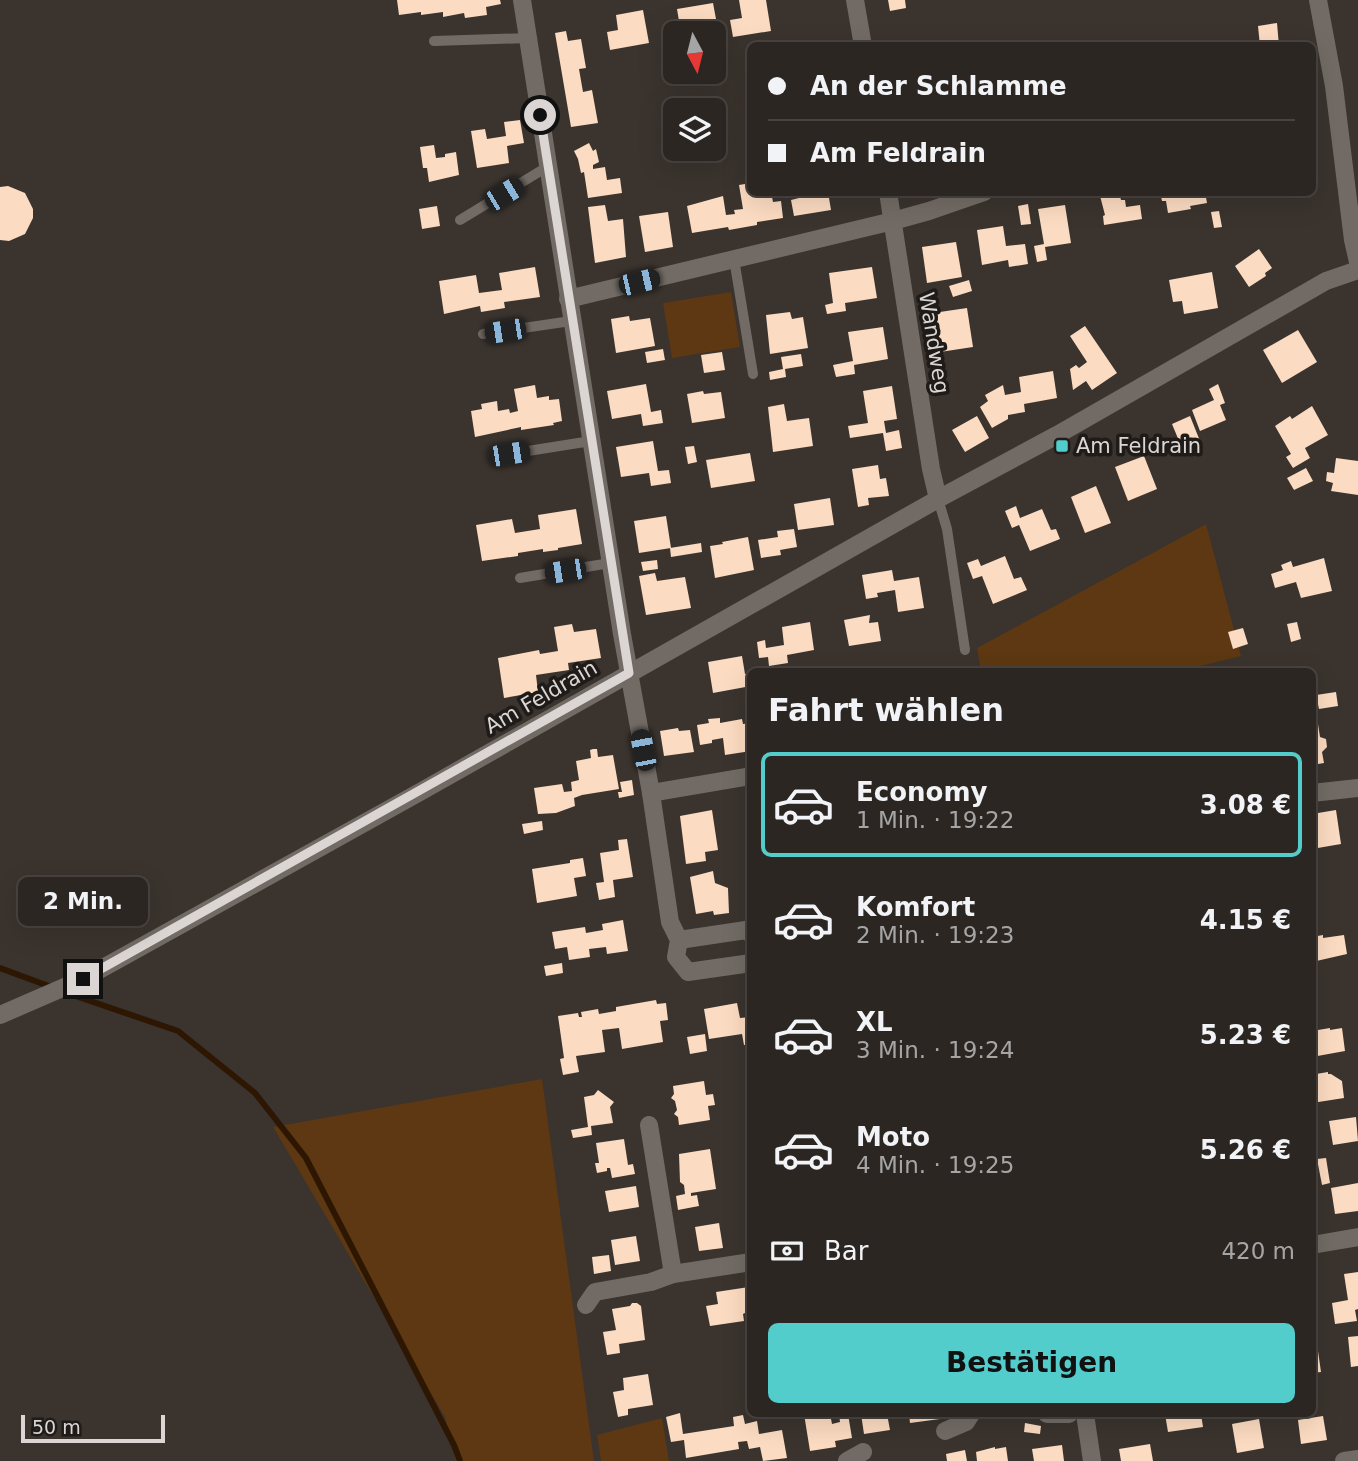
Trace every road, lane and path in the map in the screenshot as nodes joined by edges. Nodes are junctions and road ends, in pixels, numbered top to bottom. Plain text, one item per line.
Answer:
1 (522, 0) edge
2 (855, 0) edge
3 (1318, 0) edge
4 (528, 38) junction
5 (434, 41) dead end
6 (862, 42) edge
7 (547, 167) junction
8 (889, 196) edge
9 (972, 196) edge
10 (460, 220) dead end
11 (893, 220) junction
12 (734, 259) junction
13 (1358, 262) edge
14 (1358, 270) edge
15 (568, 299) junction
16 (571, 321) junction
17 (483, 334) dead end
18 (753, 374) dead end
19 (591, 441) junction
20 (509, 454) dead end
21 (938, 499) junction
22 (610, 563) junction
23 (520, 578) dead end
24 (965, 650) dead end
25 (629, 673) junction
26 (747, 777) edge
27 (1358, 788) edge
28 (651, 793) junction
29 (1316, 793) edge
30 (747, 931) edge
31 (679, 940) junction
32 (747, 964) edge
33 (0, 1015) edge
34 (649, 1125) dead end
35 (1358, 1237) edge
36 (1316, 1244) edge
37 (747, 1263) edge
38 (673, 1274) junction
39 (586, 1306) dead end
40 (969, 1417) edge
41 (1085, 1417) edge
42 (945, 1431) dead end
43 (1358, 1459) edge
44 (1092, 1461) edge
45 (1344, 1461) edge

1 - 4 street
2 - 6 street
3 - 13 street
4 - 5 lane
4 - 7 street
7 - 10 lane
7 - 15 street
8 - 11 street, Wandweg
9 - 11 street
11 - 12 street
11 - 21 street, Wandweg
12 - 15 street
12 - 18 lane
14 - 21 street, Am Feldrain
15 - 16 street
16 - 17 lane
16 - 19 street
19 - 20 lane
19 - 22 street
21 - 24 lane
21 - 25 street, Am Feldrain
22 - 23 lane
22 - 25 street
25 - 28 street
25 - 33 street, Am Feldrain
26 - 28 street
27 - 29 street
28 - 31 street
30 - 31 street
31 - 32 street
34 - 38 street
35 - 36 street
37 - 38 street
38 - 39 street
40 - 42 street
41 - 44 street
43 - 45 street

